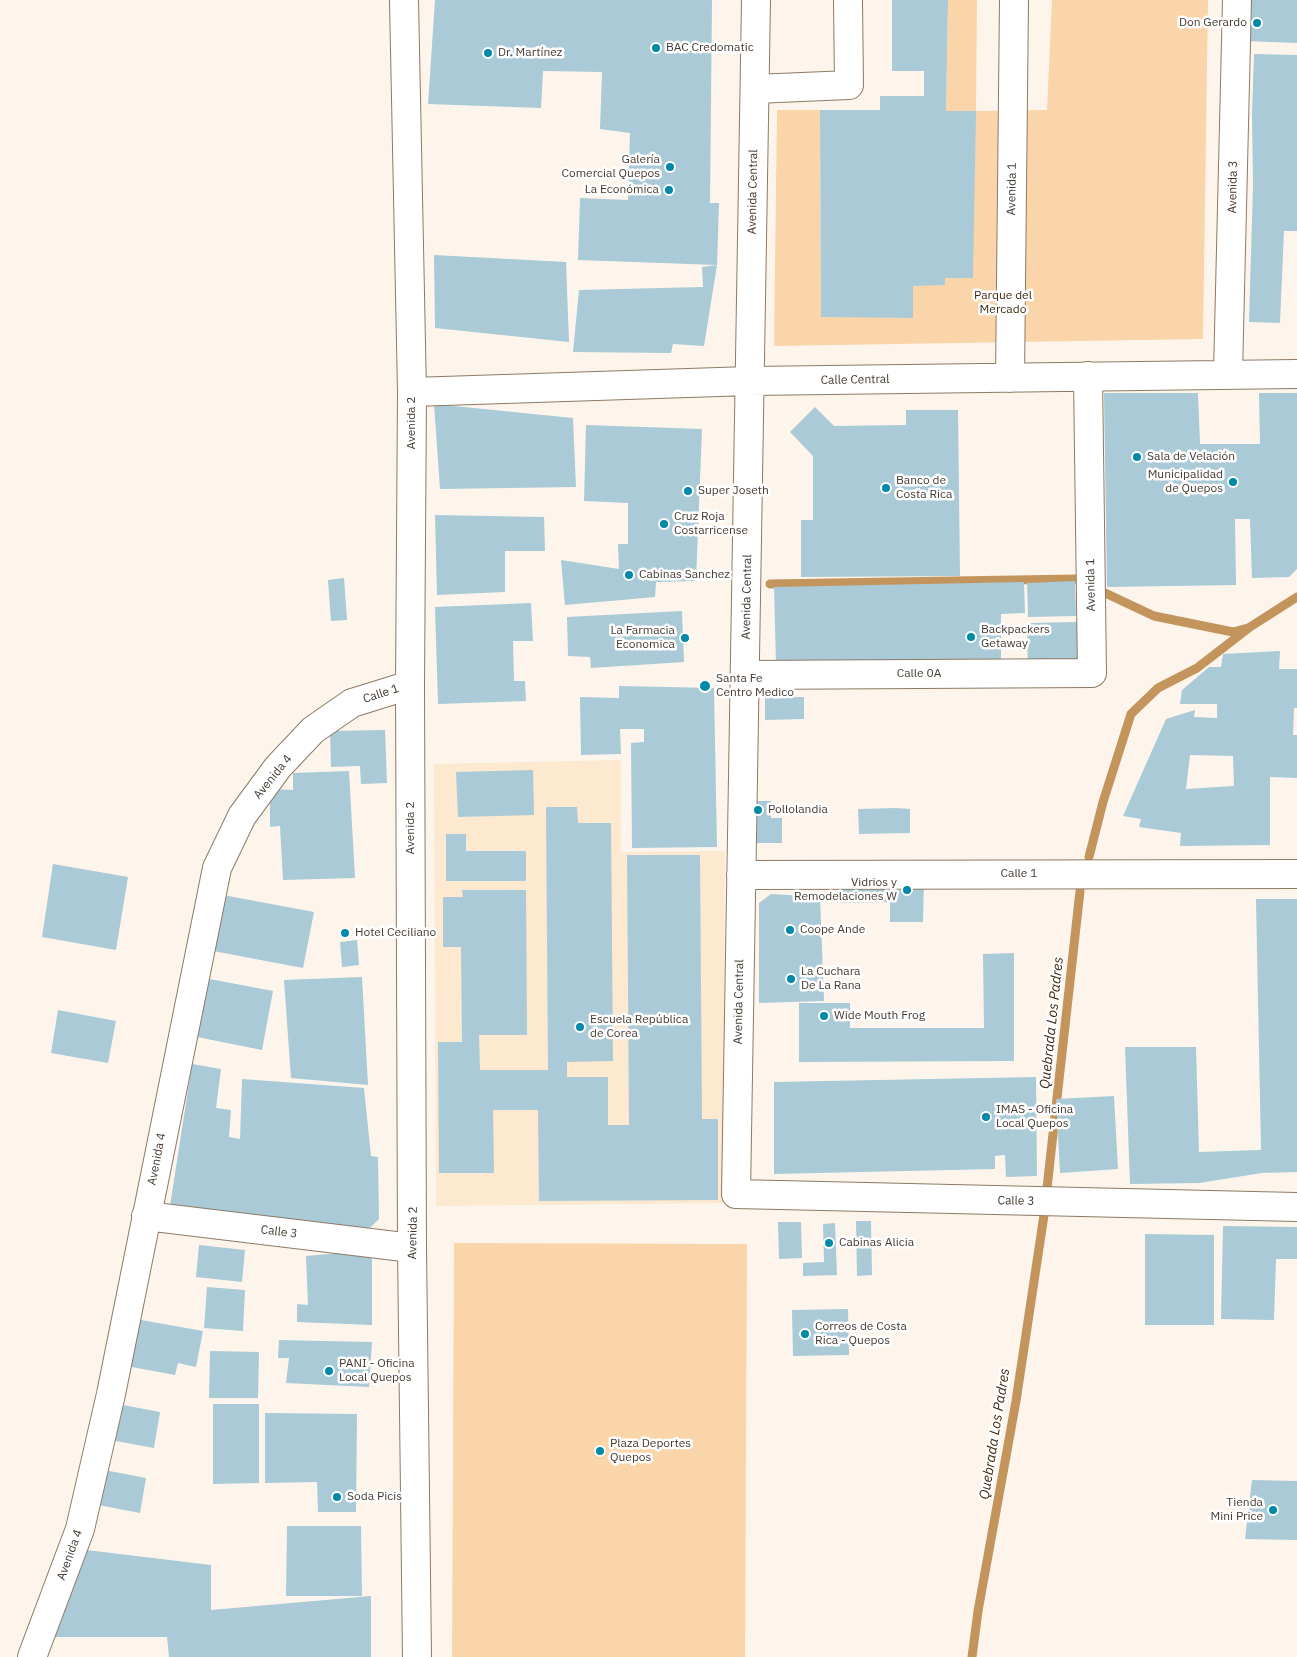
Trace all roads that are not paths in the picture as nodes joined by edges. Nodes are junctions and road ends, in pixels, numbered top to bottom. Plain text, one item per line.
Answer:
1 (404, 0) edge
2 (756, 0) edge
3 (848, 0) edge
4 (1014, 0) edge
5 (1237, 0) edge
6 (755, 88) junction
7 (1228, 374) junction
8 (1297, 374) edge
9 (1088, 376) junction
10 (1010, 378) junction
11 (750, 381) junction
12 (412, 392) junction
13 (1092, 673) joint
14 (746, 675) junction
15 (410, 685) junction
16 (352, 704) joint
17 (1297, 874) edge
18 (741, 875) junction
19 (736, 1194) joint
20 (1297, 1207) edge
21 (146, 1216) junction
22 (412, 1248) junction
23 (32, 1657) edge
24 (417, 1657) edge

1 - 12 street, Avenida 2
2 - 6 street, Avenida Central
3 - 6 street
4 - 10 street, Avenida 1
5 - 7 street, Avenida 3
6 - 11 street, Avenida Central
7 - 8 street, Calle Central
7 - 9 street, Calle Central
9 - 10 street, Calle Central
9 - 13 street, Avenida 1
10 - 11 street, Calle Central
11 - 12 street, Calle Central
11 - 14 street, Avenida Central
12 - 15 street, Avenida 2
13 - 14 street, Calle 0A
14 - 18 street, Avenida Central
15 - 16 street, Calle 1
15 - 22 street, Avenida 2
16 - 21 street, Avenida 4
17 - 18 street, Calle 1
18 - 19 street, Avenida Central
19 - 20 street, Calle 3
21 - 22 street, Calle 3
21 - 23 street, Avenida 4
22 - 24 street, Avenida 2

